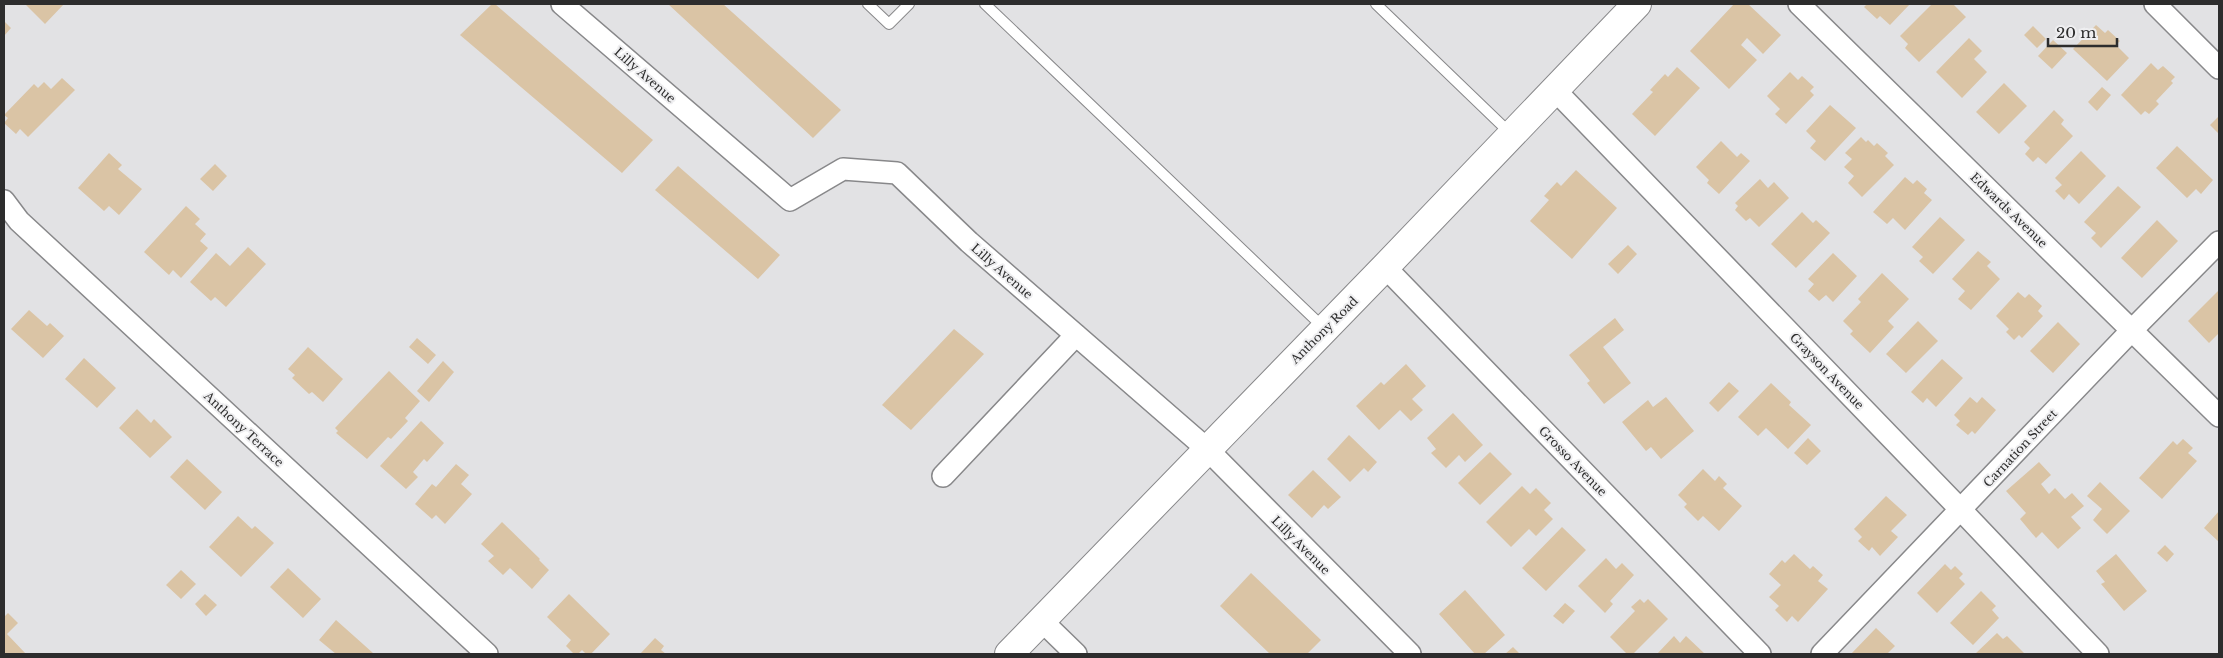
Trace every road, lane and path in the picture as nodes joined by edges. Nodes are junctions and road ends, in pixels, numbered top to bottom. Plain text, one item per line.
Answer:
1 (562, 4) edge
2 (868, 4) edge
3 (909, 4) edge
4 (986, 4) edge
5 (1376, 4) edge
6 (1638, 4) edge
7 (1799, 4) edge
8 (2155, 4) edge
9 (2219, 68) edge
10 (1554, 89) junction
11 (1511, 134) junction
12 (4, 201) edge
13 (2219, 242) edge
14 (1385, 268) junction
15 (1325, 329) junction
16 (2132, 330) junction
17 (1076, 335) junction
18 (2219, 416) edge
19 (1206, 449) junction
20 (942, 476) dead end
21 (1961, 510) junction
22 (1041, 620) junction
23 (487, 654) edge
24 (1009, 654) edge
25 (1076, 654) edge
26 (1410, 654) edge
27 (1760, 654) edge
28 (1822, 654) edge
29 (2098, 654) edge

1 - 17 street, Lilly Avenue
2 - 3 lane
4 - 15 lane
5 - 11 lane
6 - 10 street, Anthony Road
7 - 16 street, Edwards Avenue
8 - 9 street
10 - 11 street, Anthony Road
10 - 21 street, Grayson Avenue
11 - 14 street, Anthony Road
12 - 23 street, Anthony Terrace
13 - 16 street, Carnation Street
14 - 15 street, Anthony Road
14 - 27 street, Grosso Avenue
15 - 19 street, Anthony Road
16 - 18 street, Edwards Avenue
16 - 21 street, Carnation Street
17 - 19 street, Lilly Avenue
17 - 20 street
19 - 22 street, Anthony Road
19 - 26 street, Lilly Avenue
21 - 28 street, Carnation Street
21 - 29 street, Grayson Avenue
22 - 24 street, Anthony Road
22 - 25 street

